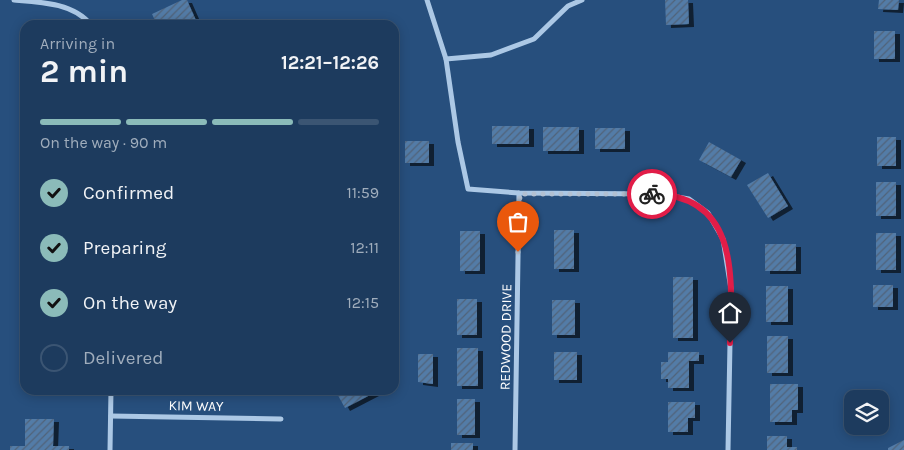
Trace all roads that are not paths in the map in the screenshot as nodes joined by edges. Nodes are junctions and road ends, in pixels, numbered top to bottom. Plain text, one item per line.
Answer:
1 (14, 0) edge
2 (427, 0) edge
3 (582, 0) edge
4 (87, 20) edge
5 (446, 59) junction
6 (520, 194) junction
7 (111, 395) edge
8 (111, 416) junction
9 (281, 419) dead end
10 (110, 450) edge
11 (515, 450) edge
12 (728, 450) edge

1 - 4 street
2 - 5 street
3 - 5 street
5 - 6 street
6 - 11 street, REDWOOD DRIVE
6 - 12 street
7 - 8 street
8 - 9 street, KIM WAY
8 - 10 street

